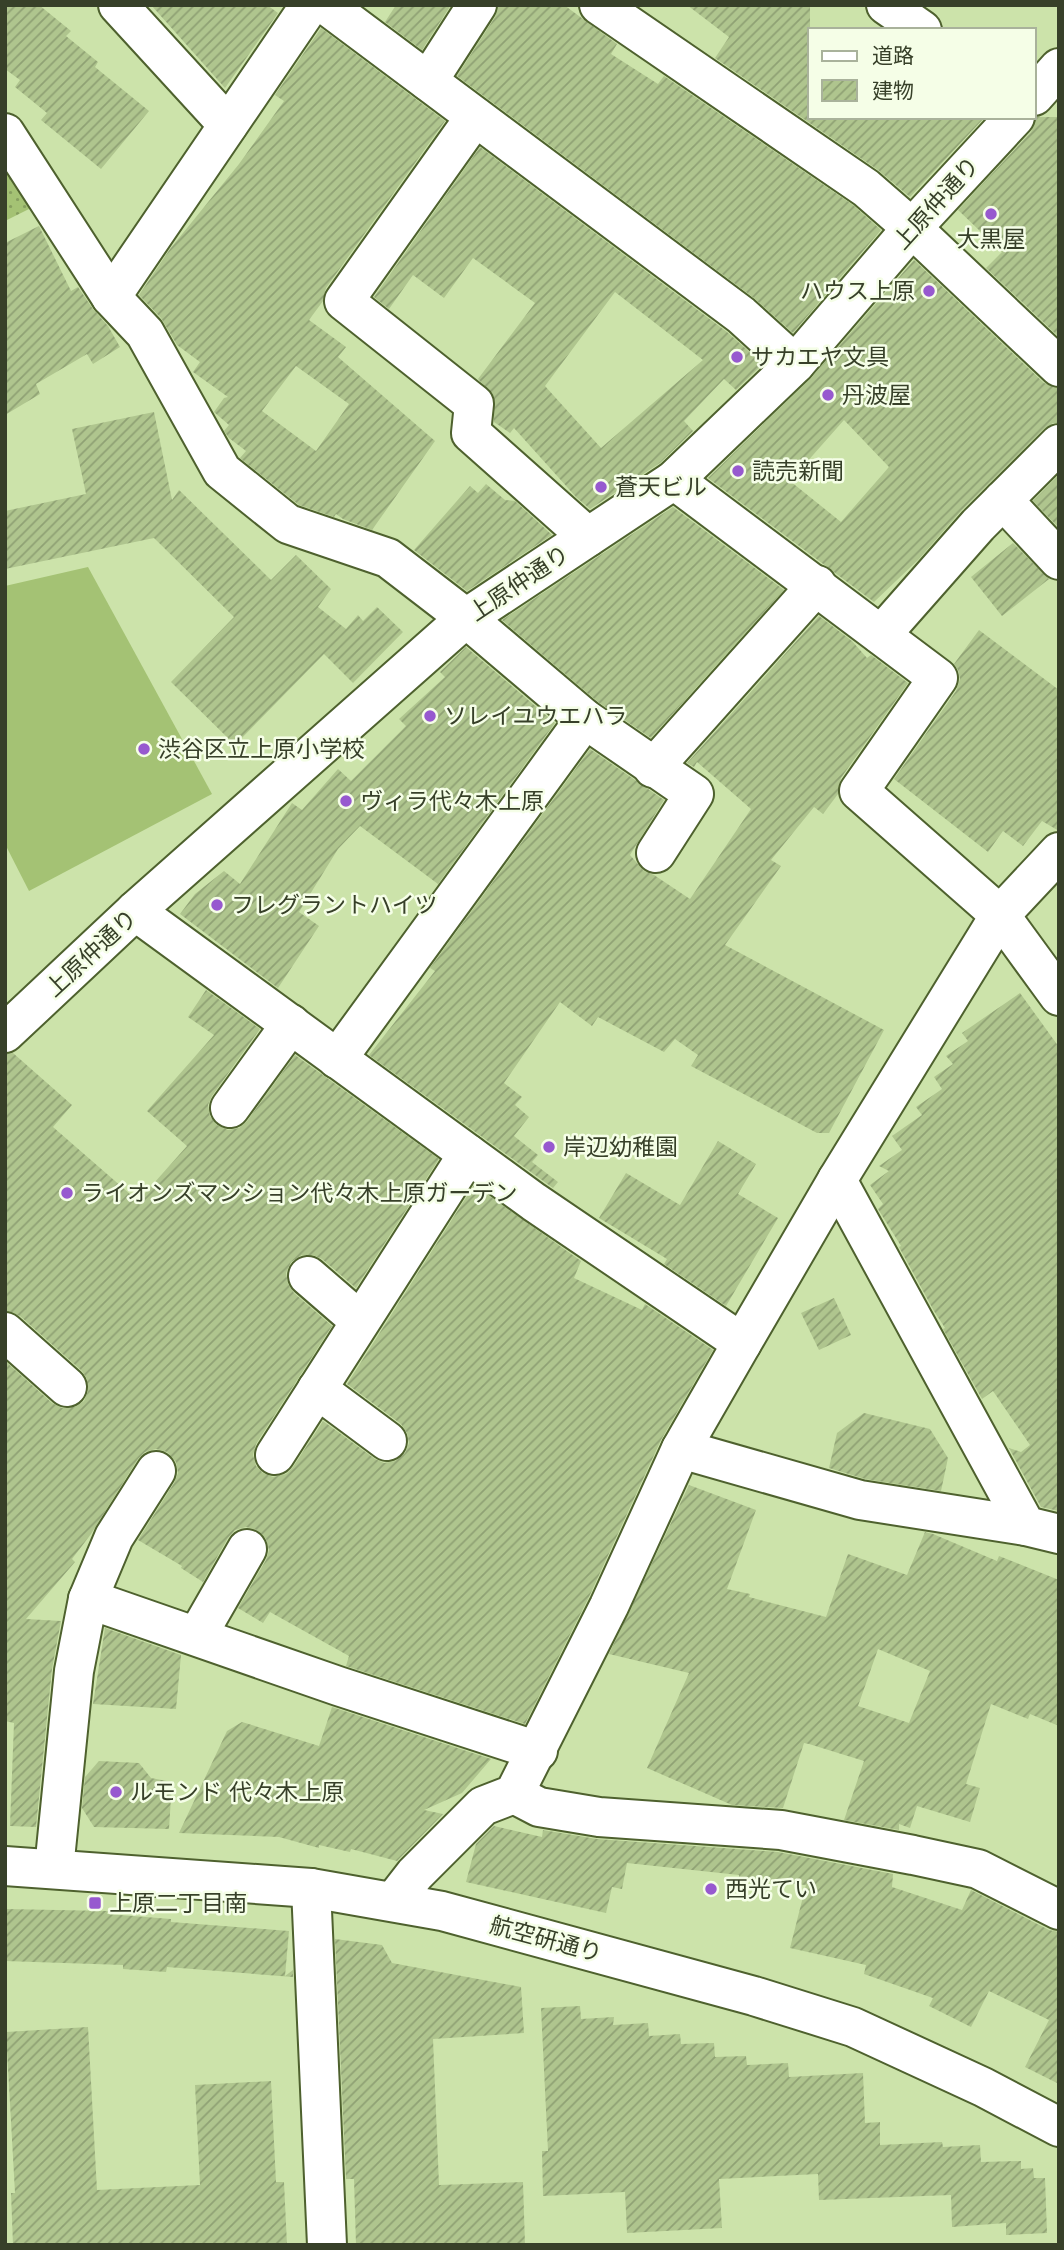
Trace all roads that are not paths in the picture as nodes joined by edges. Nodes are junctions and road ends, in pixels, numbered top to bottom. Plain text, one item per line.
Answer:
1 (118, 5) edge
2 (310, 5) edge
3 (326, 5) edge
4 (477, 5) edge
5 (599, 5) edge
6 (886, 5) edge
7 (919, 28) edge
8 (1059, 68) edge
9 (428, 81) junction
10 (1036, 94) edge
11 (475, 117) junction
12 (1013, 119) edge
13 (228, 125) junction
14 (5, 133) edge
15 (912, 228) junction
16 (111, 297) junction
17 (795, 364) junction
18 (1059, 367) edge
19 (1059, 444) edge
20 (674, 480) junction
21 (1003, 500) junction
22 (587, 537) junction
23 (1059, 559) edge
24 (817, 585) junction
25 (466, 618) junction
26 (881, 635) junction
27 (584, 719) junction
28 (653, 768) junction
29 (1059, 852) edge
30 (656, 853) dead end
31 (135, 911) junction
32 (1000, 915) junction
33 (1059, 996) edge
34 (291, 1024) junction
35 (5, 1033) edge
36 (337, 1059) junction
37 (230, 1108) dead end
38 (468, 1154) junction
39 (837, 1180) junction
40 (308, 1276) dead end
41 (360, 1321) junction
42 (5, 1332) edge
43 (742, 1343) junction
44 (67, 1387) dead end
45 (317, 1389) junction
46 (387, 1441) dead end
47 (681, 1449) junction
48 (275, 1455) dead end
49 (156, 1471) dead end
50 (1042, 1530) edge
51 (247, 1549) dead end
52 (88, 1599) junction
53 (197, 1636) junction
54 (538, 1751) junction
55 (514, 1794) junction
56 (5, 1866) edge
57 (54, 1870) junction
58 (311, 1888) junction
59 (394, 1901) junction
60 (1059, 1910) edge
61 (1059, 2127) edge
62 (327, 2245) edge

1 - 13 street
2 - 13 street
3 - 9 street
4 - 9 street
5 - 15 street
6 - 7 street
8 - 10 street
9 - 11 street
11 - 17 street
11 - 22 street
12 - 15 street, 上原仲通り
13 - 16 street
14 - 16 street
15 - 17 street, 上原仲通り
15 - 18 street
16 - 25 street
17 - 20 street, 上原仲通り
19 - 21 street
20 - 22 street, 上原仲通り
20 - 24 street
21 - 23 street
21 - 26 street
22 - 25 street, 上原仲通り
24 - 26 street
24 - 28 street
25 - 27 street
25 - 31 street, 上原仲通り
26 - 32 street
27 - 28 street
27 - 36 street
28 - 30 street
29 - 32 street
31 - 34 street
31 - 35 street, 上原仲通り
32 - 33 street
32 - 39 street
34 - 36 street
34 - 37 street
36 - 38 street
38 - 41 street
38 - 43 street
39 - 43 street
39 - 50 street
40 - 41 street
41 - 45 street
42 - 44 street
43 - 47 street
45 - 46 street
45 - 48 street
47 - 50 street
47 - 54 street
49 - 52 street
51 - 53 street
52 - 53 street
52 - 57 street
53 - 54 street
54 - 55 street
55 - 59 street
55 - 60 street
56 - 57 street, 航空研通り
57 - 58 street, 航空研通り
58 - 59 street, 航空研通り
58 - 62 street
59 - 61 street, 航空研通り

